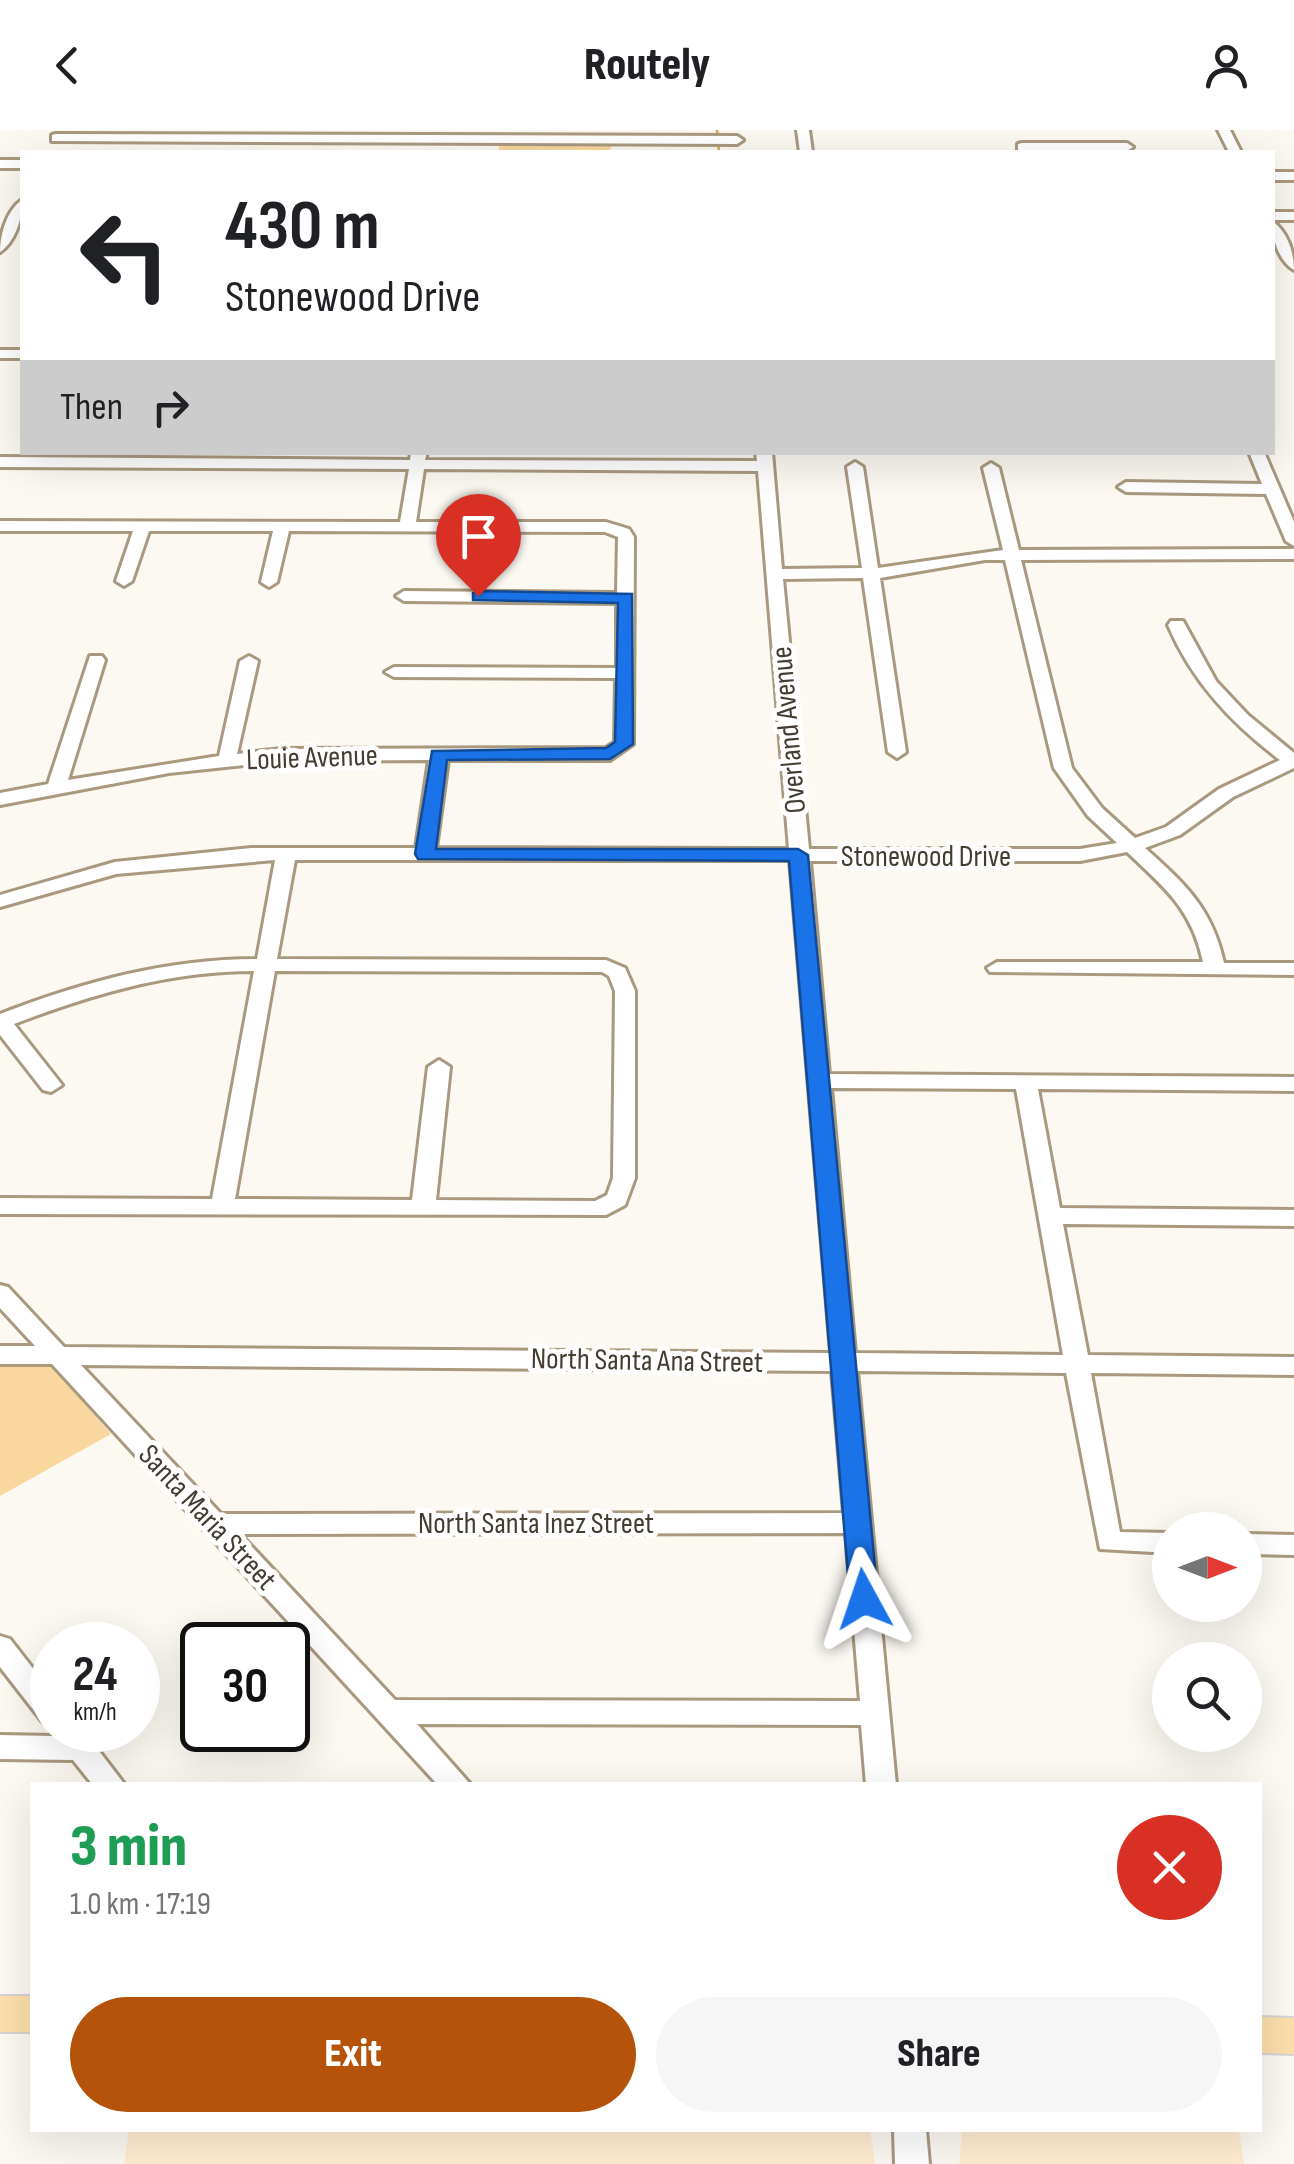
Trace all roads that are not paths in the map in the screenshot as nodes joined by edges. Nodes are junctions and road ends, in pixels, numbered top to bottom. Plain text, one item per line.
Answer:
1 (1016, 130) edge
2 (1120, 130) edge
3 (58, 134) edge
4 (122, 134) edge
5 (232, 138) junction
6 (344, 140) edge
7 (670, 141) edge
8 (737, 141) edge
9 (447, 146) edge
10 (227, 150) edge
11 (1022, 150) edge
12 (1128, 150) edge
13 (20, 213) edge
14 (0, 217) edge
15 (1275, 230) edge
16 (0, 248) edge
17 (1292, 261) edge
18 (1257, 455) edge
19 (28, 457) edge
20 (157, 458) edge
21 (288, 458) edge
22 (418, 458) edge
23 (765, 459) edge
24 (0, 462) edge
25 (855, 468) dead end
26 (991, 468) dead end
27 (1126, 487) dead end
28 (1272, 488) junction
29 (0, 526) edge
30 (142, 527) junction
31 (282, 527) junction
32 (407, 527) junction
33 (1294, 542) edge
34 (1011, 554) junction
35 (1294, 554) edge
36 (775, 574) junction
37 (870, 574) junction
38 (124, 581) dead end
39 (268, 582) dead end
40 (404, 596) dead end
41 (626, 598) junction
42 (1177, 625) dead end
43 (96, 660) dead end
44 (248, 661) dead end
45 (394, 672) dead end
46 (626, 673) junction
47 (897, 752) dead end
48 (439, 754) junction
49 (227, 760) junction
50 (1293, 761) edge
51 (57, 786) junction
52 (0, 799) edge
53 (1135, 845) junction
54 (286, 853) junction
55 (425, 854) junction
56 (798, 855) junction
57 (0, 901) edge
58 (267, 962) junction
59 (997, 968) dead end
60 (1215, 968) junction
61 (1294, 969) edge
62 (0, 1022) edge
63 (439, 1067) dead end
64 (818, 1081) junction
65 (1026, 1082) junction
66 (1294, 1084) edge
67 (51, 1085) dead end
68 (0, 1206) edge
69 (222, 1208) junction
70 (423, 1210) junction
71 (1050, 1216) junction
72 (1294, 1218) edge
73 (0, 1293) edge
74 (0, 1355) edge
75 (58, 1355) junction
76 (843, 1362) junction
77 (1077, 1364) junction
78 (1294, 1366) edge
79 (857, 1523) junction
80 (214, 1524) junction
81 (1152, 1543) edge
82 (1262, 1544) edge
83 (1294, 1544) edge
84 (0, 1647) edge
85 (30, 1685) edge
86 (387, 1712) junction
87 (874, 1713) junction
88 (30, 1744) edge
89 (0, 1747) edge
90 (84, 1752) edge
91 (108, 1782) edge
92 (453, 1782) edge
93 (881, 1782) edge
94 (0, 2014) edge
95 (30, 2014) edge
96 (1262, 2035) edge
97 (1294, 2036) edge
98 (910, 2132) edge
99 (912, 2164) edge

1 - 11 street
2 - 12 street
3 - 4 street
4 - 5 street
5 - 6 street
5 - 10 street
6 - 9 street
7 - 8 street
7 - 9 street
11 - 12 street
13 - 14 street
13 - 16 street
15 - 17 street
18 - 28 street
19 - 20 street
19 - 24 street
20 - 21 street
21 - 22 street
22 - 23 street
22 - 32 street
23 - 36 street, Overland Avenue
25 - 37 street
26 - 34 street
27 - 28 street
28 - 33 street
29 - 30 street
30 - 31 street
30 - 38 street
31 - 32 street
31 - 39 street
32 - 41 street
34 - 35 street
34 - 37 street
34 - 53 street
36 - 37 street
36 - 56 street, Overland Avenue
37 - 47 street
40 - 41 street
41 - 46 street
42 - 50 street
43 - 51 street
44 - 49 street
45 - 46 street
46 - 48 street, Louie Avenue
48 - 49 street, Louie Avenue
48 - 55 street
49 - 51 street, Louie Avenue
50 - 53 street, Stonewood Drive
51 - 52 street, Louie Avenue
53 - 56 street, Stonewood Drive
53 - 60 street
54 - 55 street, Stonewood Drive
54 - 57 street, Stonewood Drive
54 - 58 street
55 - 56 street, Stonewood Drive
56 - 64 street, Overland Avenue
58 - 62 street
58 - 69 street
58 - 70 street
59 - 60 street
60 - 61 street
62 - 67 street
63 - 70 street
64 - 65 street
64 - 76 street, Overland Avenue
65 - 66 street
65 - 71 street
68 - 69 street
69 - 70 street
71 - 72 street
71 - 77 street
73 - 75 street, Santa Maria Street
74 - 75 street, North Santa Ana Street
75 - 76 street, North Santa Ana Street
75 - 80 street, Santa Maria Street
76 - 77 street, North Santa Ana Street
76 - 79 street, Overland Avenue
77 - 78 street, North Santa Ana Street
77 - 81 street
79 - 80 street, North Santa Inez Street
79 - 87 street, Overland Avenue
80 - 86 street, Santa Maria Street
82 - 83 street
84 - 85 street
86 - 87 street
86 - 92 street, Santa Maria Street
87 - 93 street, Overland Avenue
88 - 89 street
90 - 91 street
94 - 95 main road
96 - 97 main road
98 - 99 street

